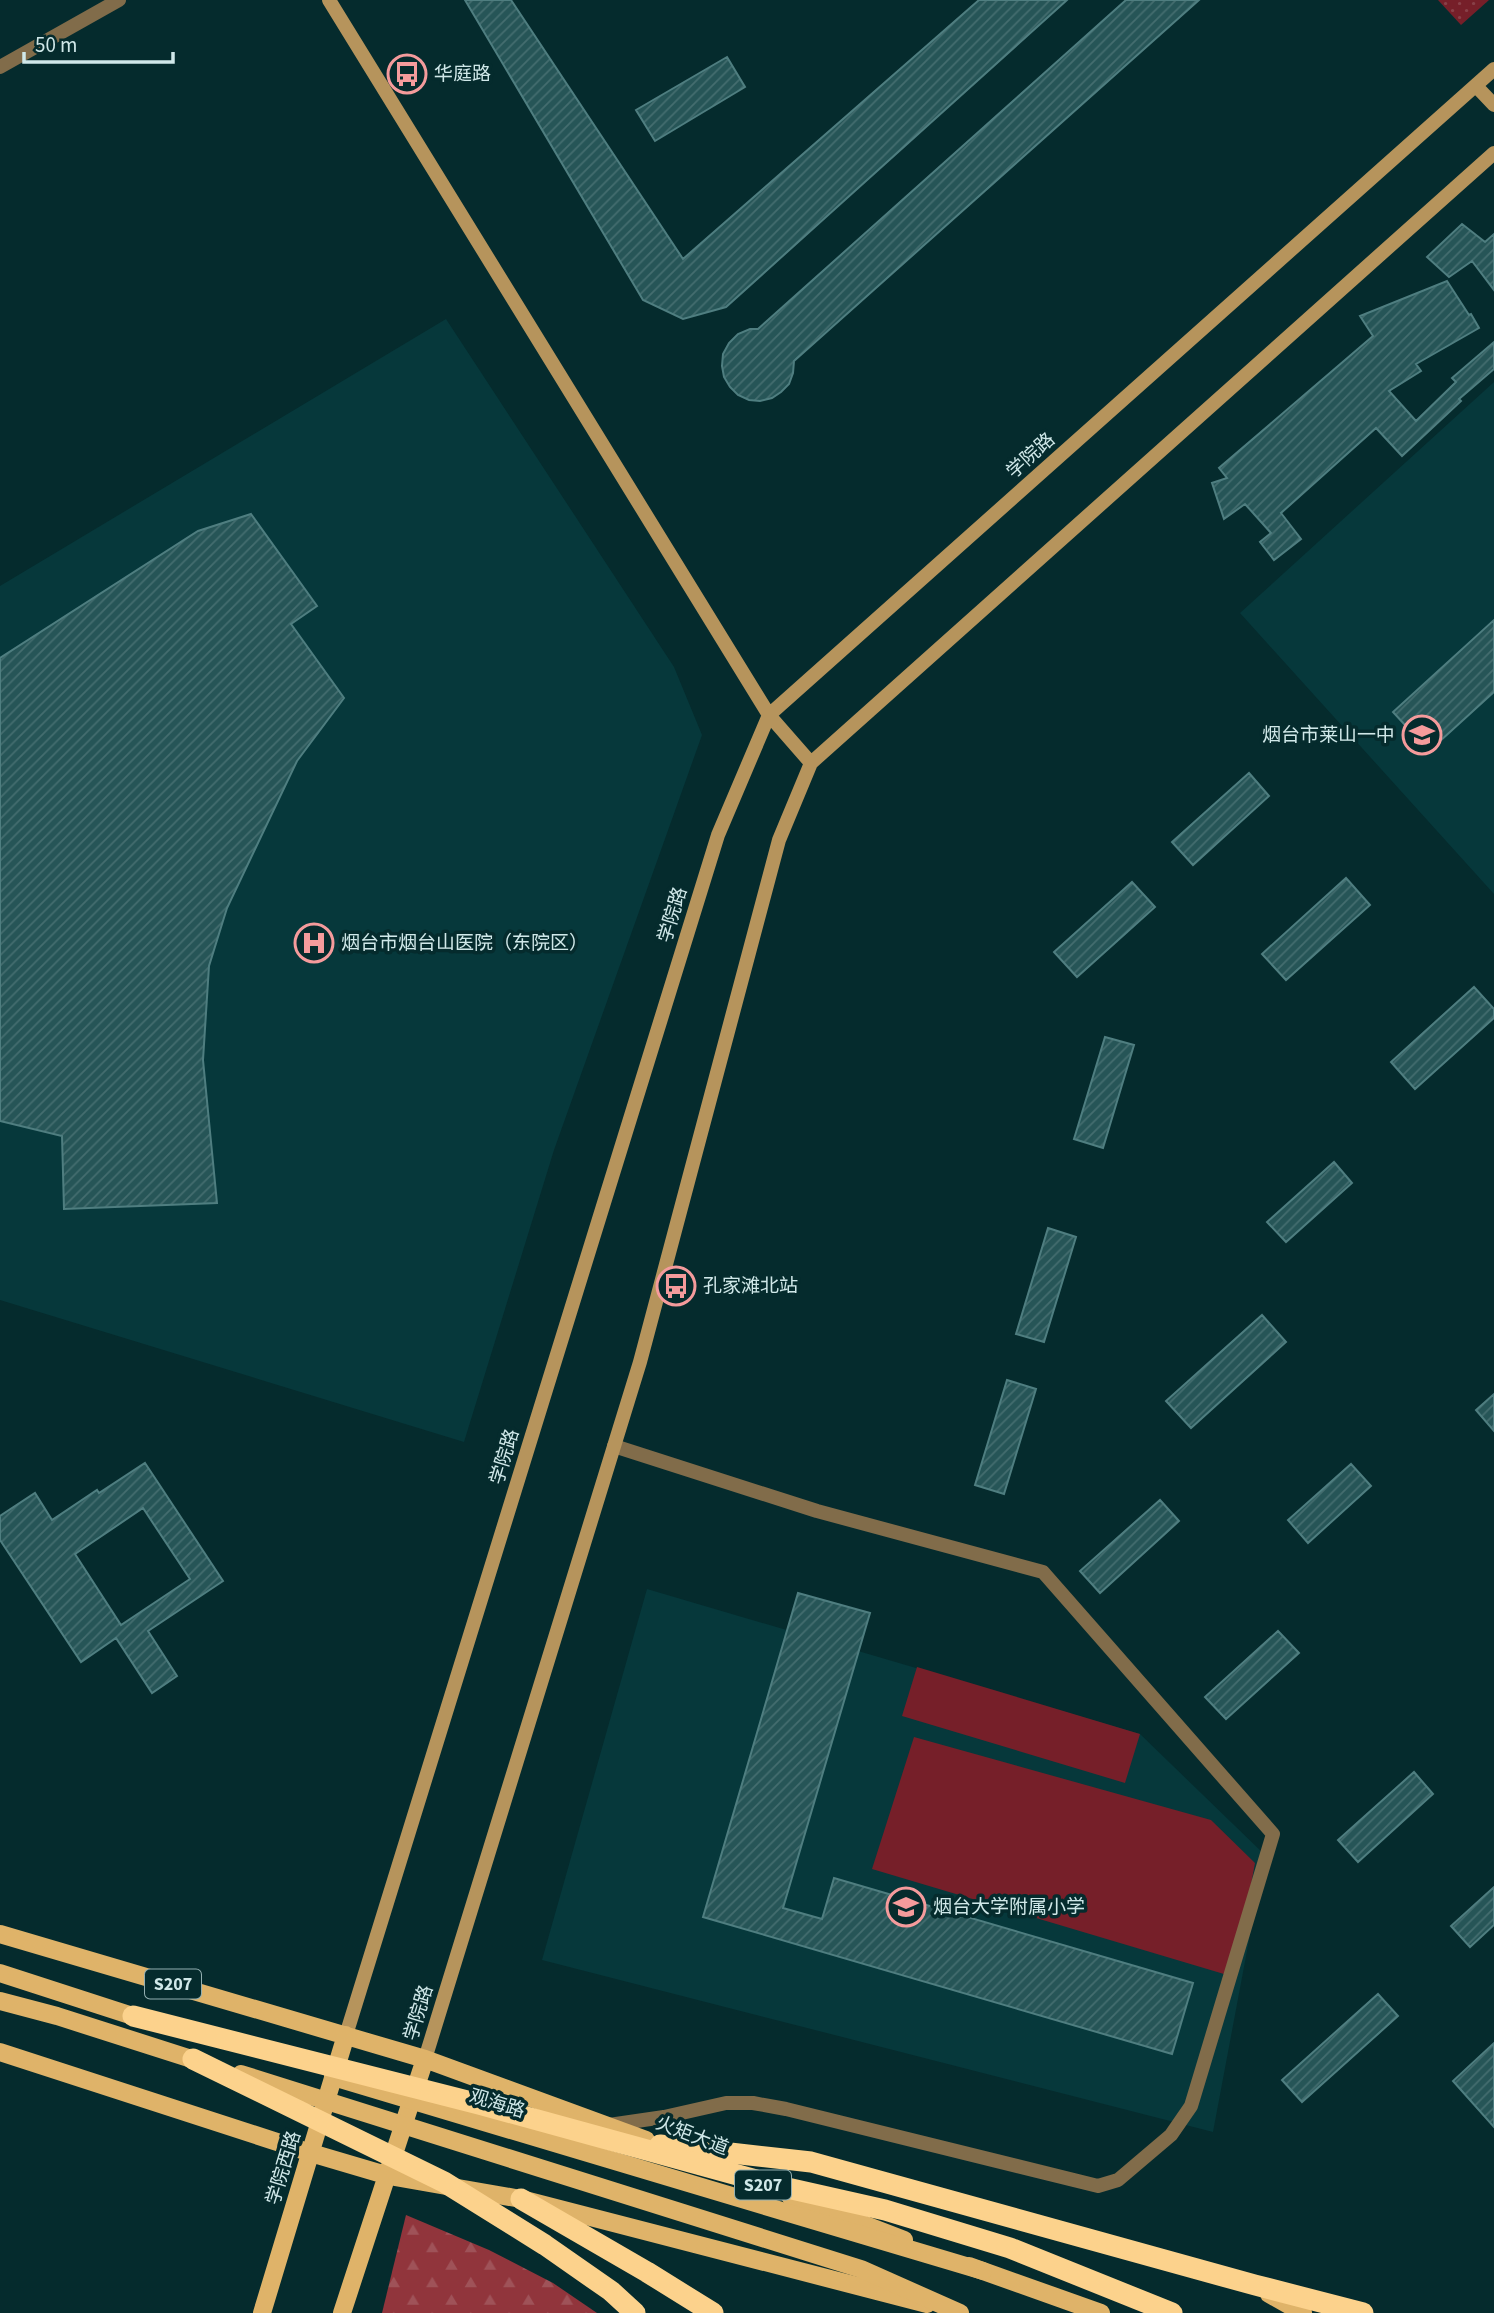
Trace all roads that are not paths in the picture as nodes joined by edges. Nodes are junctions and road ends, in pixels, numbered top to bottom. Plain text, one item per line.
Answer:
1 (119, 0) edge
2 (328, 0) edge
3 (0, 67) edge
4 (1494, 69) edge
5 (1476, 86) junction
6 (1494, 105) edge
7 (1494, 153) edge
8 (769, 715) junction
9 (811, 763) junction
10 (614, 1446) junction
11 (0, 1934) edge
12 (0, 1973) edge
13 (0, 2001) edge
14 (132, 2016) junction
15 (346, 2035) junction
16 (0, 2052) edge
17 (193, 2059) junction
18 (425, 2059) junction
19 (604, 2126) junction
20 (660, 2145) junction
21 (310, 2153) junction
22 (388, 2176) junction
23 (522, 2199) junction
24 (983, 2271) junction
25 (1255, 2285) junction
26 (262, 2313) edge
27 (342, 2313) edge
28 (635, 2313) edge
29 (713, 2313) edge
30 (961, 2313) edge
31 (1101, 2313) edge
32 (1172, 2313) edge
33 (1303, 2313) edge
34 (1363, 2313) edge

1 - 3 street
2 - 8 main road
4 - 5 main road, 学院路
5 - 6 main road
5 - 8 main road, 学院路
7 - 9 main road, 学院路
8 - 9 main road
8 - 15 main road, 学院路
9 - 10 main road, 学院路
10 - 18 main road, 学院路
10 - 19 street
11 - 15 main road, S207
12 - 14 main road, 观海路, bridge
13 - 17 main road, bridge
14 - 24 main road, 观海路, bridge
14 - 32 highway, bridge
15 - 18 main road, S207
15 - 21 main road, 学院西路
16 - 21 main road
17 - 28 highway, bridge
17 - 30 main road, bridge
18 - 19 main road, 火矩大道 / S207
18 - 22 main road
19 - 20 main road, 火矩大道 / S207
20 - 24 main road, 火矩大道 / S207
20 - 25 highway
21 - 22 main road
21 - 26 main road, 学院西路
22 - 23 main road
22 - 27 main road
23 - 29 highway
23 - 30 main road
24 - 31 main road, 火矩大道 / S207
25 - 33 main road
25 - 34 highway

